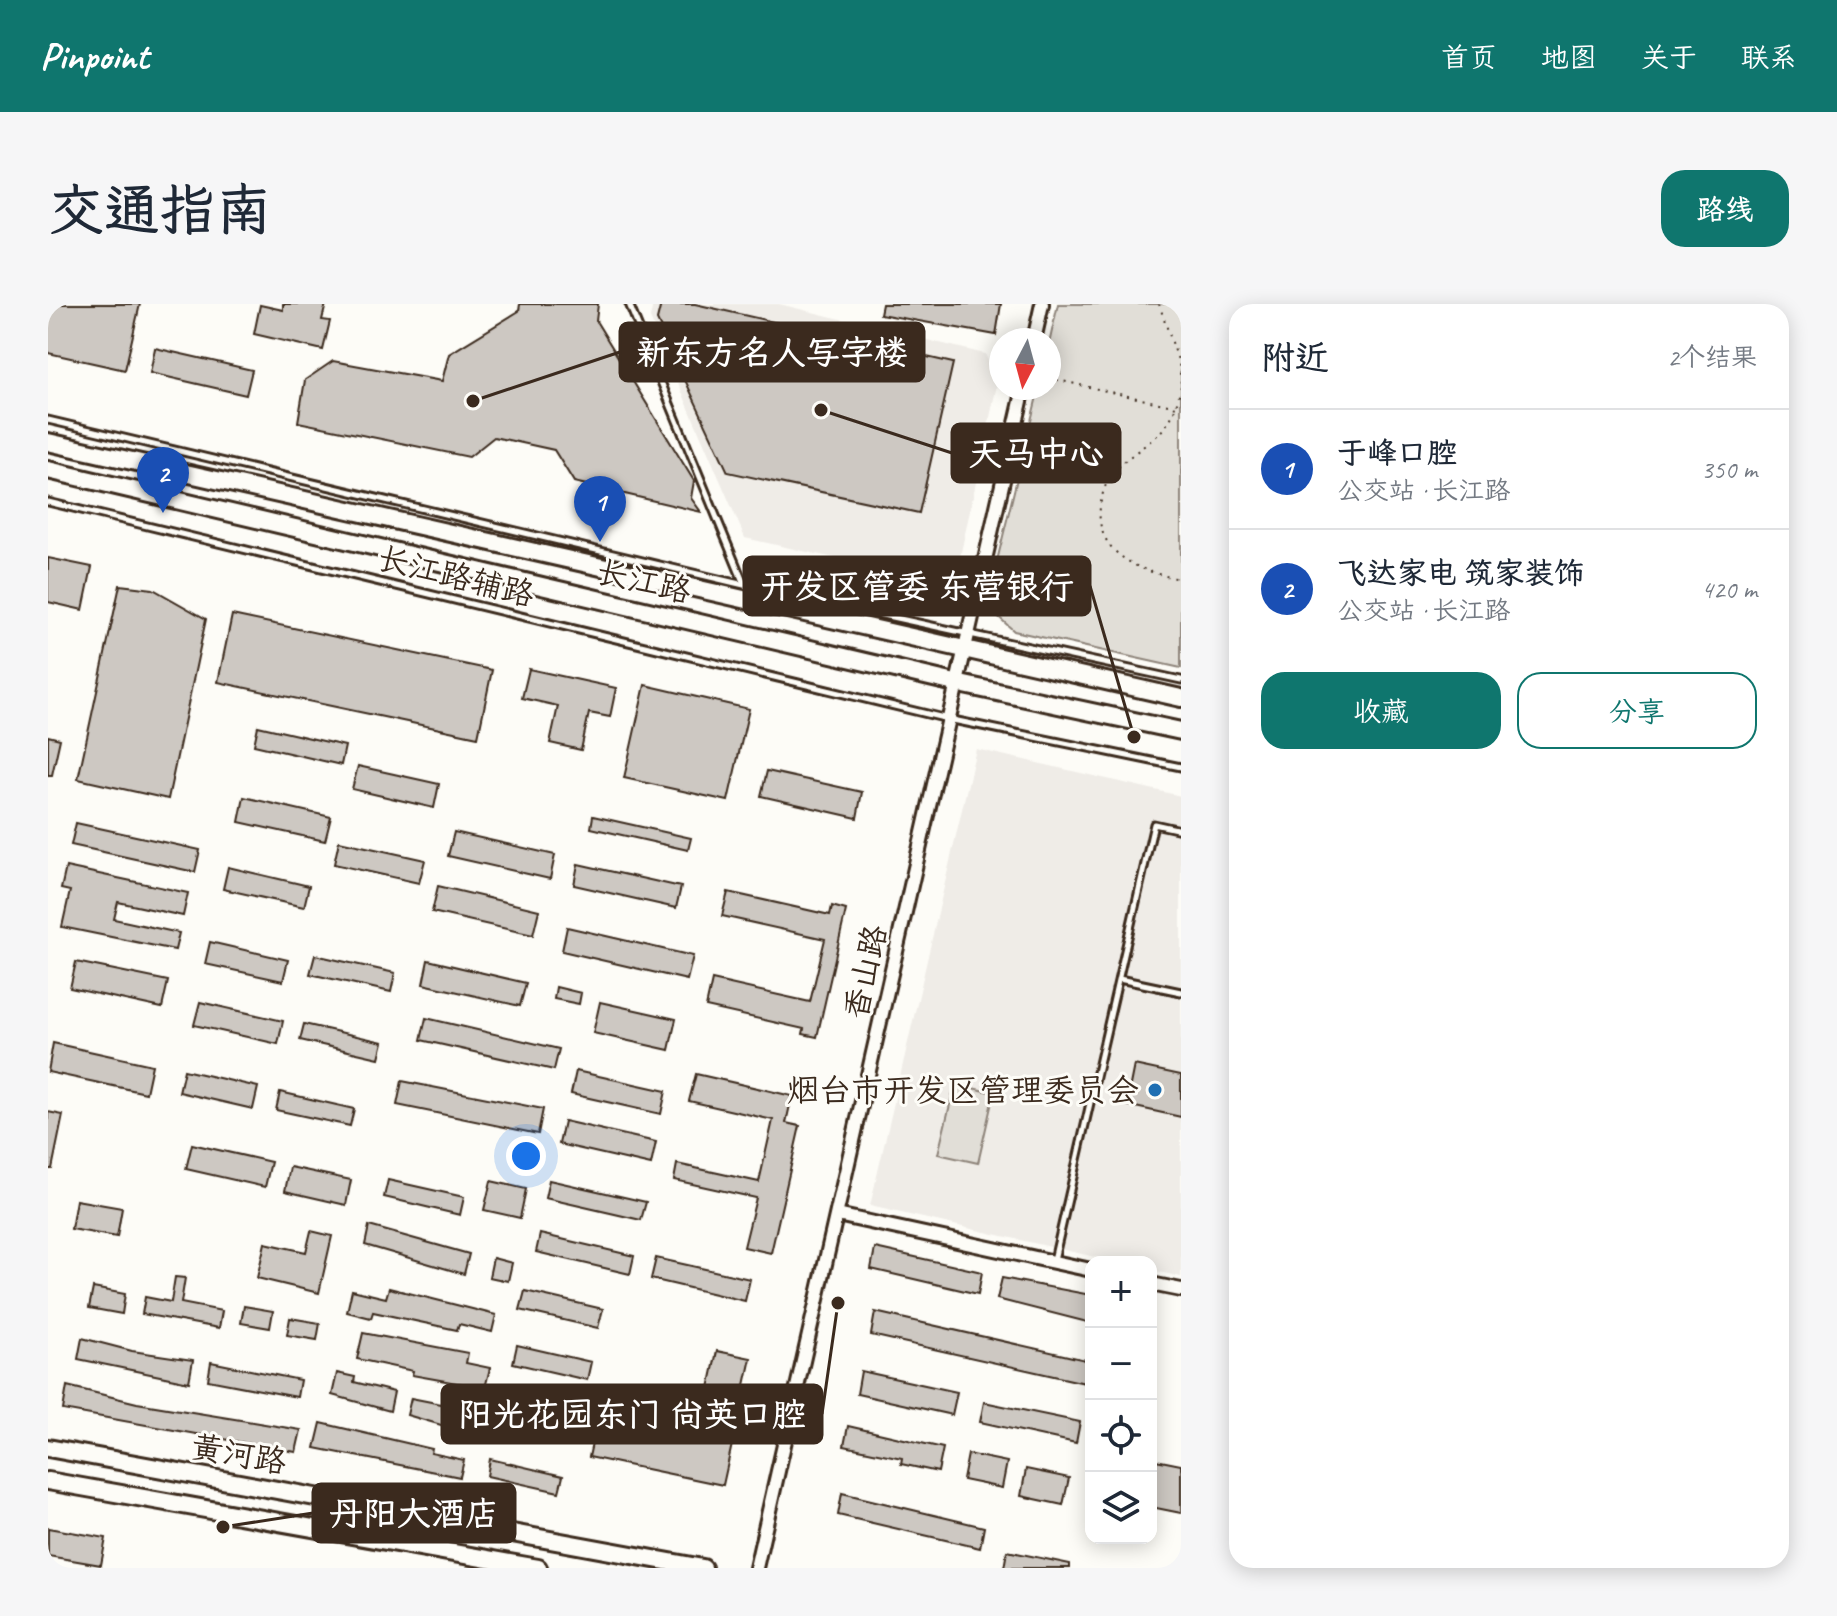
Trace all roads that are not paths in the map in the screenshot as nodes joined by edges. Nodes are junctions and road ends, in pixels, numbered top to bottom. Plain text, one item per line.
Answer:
1 (629, 304) edge
2 (1042, 304) edge
3 (1037, 328) edge
4 (1021, 400) edge
5 (48, 420) edge
6 (48, 442) edge
7 (48, 470) edge
8 (48, 502) edge
9 (744, 585) junction
10 (964, 642) junction
11 (1181, 680) edge
12 (955, 683) junction
13 (1181, 698) edge
14 (948, 719) junction
15 (1181, 731) edge
16 (1181, 767) edge
17 (1181, 830) edge
18 (1119, 979) junction
19 (1181, 992) edge
20 (837, 1215) junction
21 (1054, 1262) junction
22 (1085, 1269) edge
23 (1157, 1285) edge
24 (1181, 1290) edge
25 (48, 1448) edge
26 (48, 1481) edge
27 (538, 1568) edge
28 (703, 1568) edge
29 (756, 1568) edge

1 - 9 lane
2 - 3 street
4 - 10 street, 香山路
5 - 9 lane, 长江路辅路
6 - 10 main road, 长江路
7 - 12 main road, 长江路
8 - 14 lane, 长江路辅路
9 - 10 lane, 长江路辅路
10 - 11 lane, 长江路辅路
10 - 12 street, 香山路
10 - 13 main road, 长江路
12 - 14 street, 香山路
12 - 15 main road, 长江路
14 - 16 lane, 长江路辅路
14 - 20 street, 香山路
17 - 18 lane
18 - 19 lane
18 - 21 lane
20 - 21 street
20 - 29 street, 香山路
21 - 22 street
23 - 24 street
25 - 28 main road, 黄河路
26 - 27 main road, 黄河路

